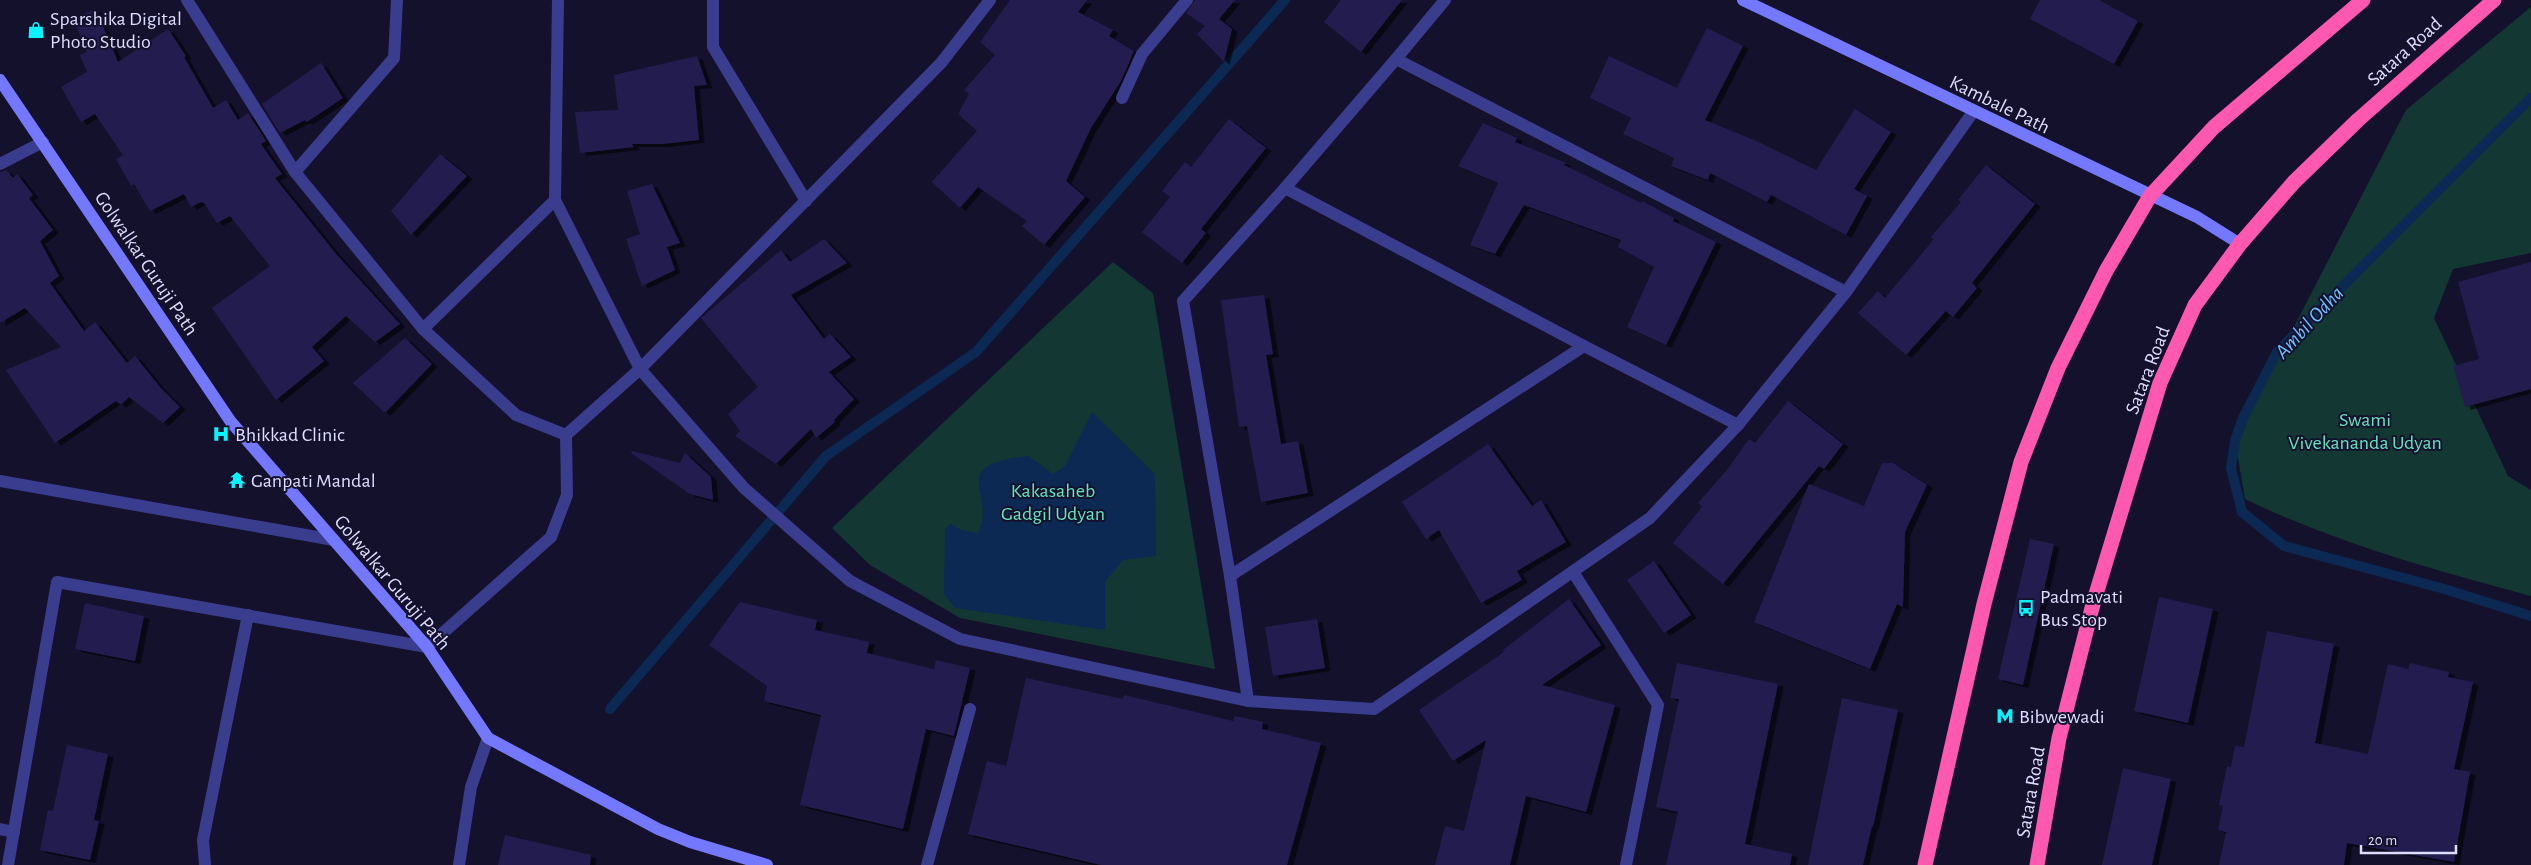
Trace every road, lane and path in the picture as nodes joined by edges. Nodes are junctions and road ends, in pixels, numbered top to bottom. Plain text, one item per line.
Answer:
1 (187, 0) edge
2 (388, 0) edge
3 (397, 0) edge
4 (558, 0) edge
5 (713, 0) edge
6 (990, 0) edge
7 (1187, 0) edge
8 (1445, 0) edge
9 (1743, 0) edge
10 (2363, 0) edge
11 (2494, 0) edge
12 (398, 17) junction
13 (1396, 59) junction
14 (0, 80) edge
15 (1122, 98) dead end
16 (1973, 112) junction
17 (44, 142) junction
18 (0, 164) edge
19 (296, 172) junction
20 (1286, 188) junction
21 (2150, 196) junction
22 (554, 200) junction
23 (806, 201) junction
24 (2240, 244) junction
25 (1846, 292) junction
26 (423, 329) junction
27 (1584, 346) junction
28 (640, 369) junction
29 (1738, 425) junction
30 (566, 435) junction
31 (0, 481) edge
32 (334, 540) junction
33 (1573, 572) junction
34 (1230, 576) junction
35 (248, 615) junction
36 (427, 648) junction
37 (1248, 701) junction
38 (970, 709) dead end
39 (488, 738) junction
40 (0, 829) edge
41 (14, 832) junction
42 (8, 865) edge
43 (206, 865) edge
44 (458, 865) edge
45 (767, 865) edge
46 (927, 865) edge
47 (1626, 865) edge
48 (1925, 865) edge
49 (2037, 865) edge

1 - 19 street
2 - 12 street
3 - 12 street
4 - 22 street
5 - 23 street
6 - 23 street
7 - 15 street
8 - 13 street
9 - 16 street, Kambale Path
10 - 21 highway
11 - 24 highway, Satara Road
12 - 19 street
13 - 20 street
13 - 25 street
14 - 17 street, Golwalkar Guruji Path
16 - 21 street, Kambale Path
16 - 25 street
17 - 18 street
17 - 32 street, Golwalkar Guruji Path
19 - 26 street
20 - 27 street
20 - 34 street
21 - 24 street, Kambale Path
21 - 48 highway
22 - 26 street
22 - 28 street
23 - 28 street
24 - 49 highway, Satara Road
25 - 29 street
26 - 30 street
27 - 29 street
27 - 34 street
28 - 30 street
28 - 37 street
29 - 33 street
30 - 36 street
31 - 32 street
32 - 36 street, Golwalkar Guruji Path
33 - 37 street
33 - 47 street
34 - 37 street
35 - 36 street
35 - 41 street
35 - 43 street
36 - 39 street, Golwalkar Guruji Path
38 - 46 street
39 - 44 street
39 - 45 street, Golwalkar Guruji Path
40 - 41 street
41 - 42 street

